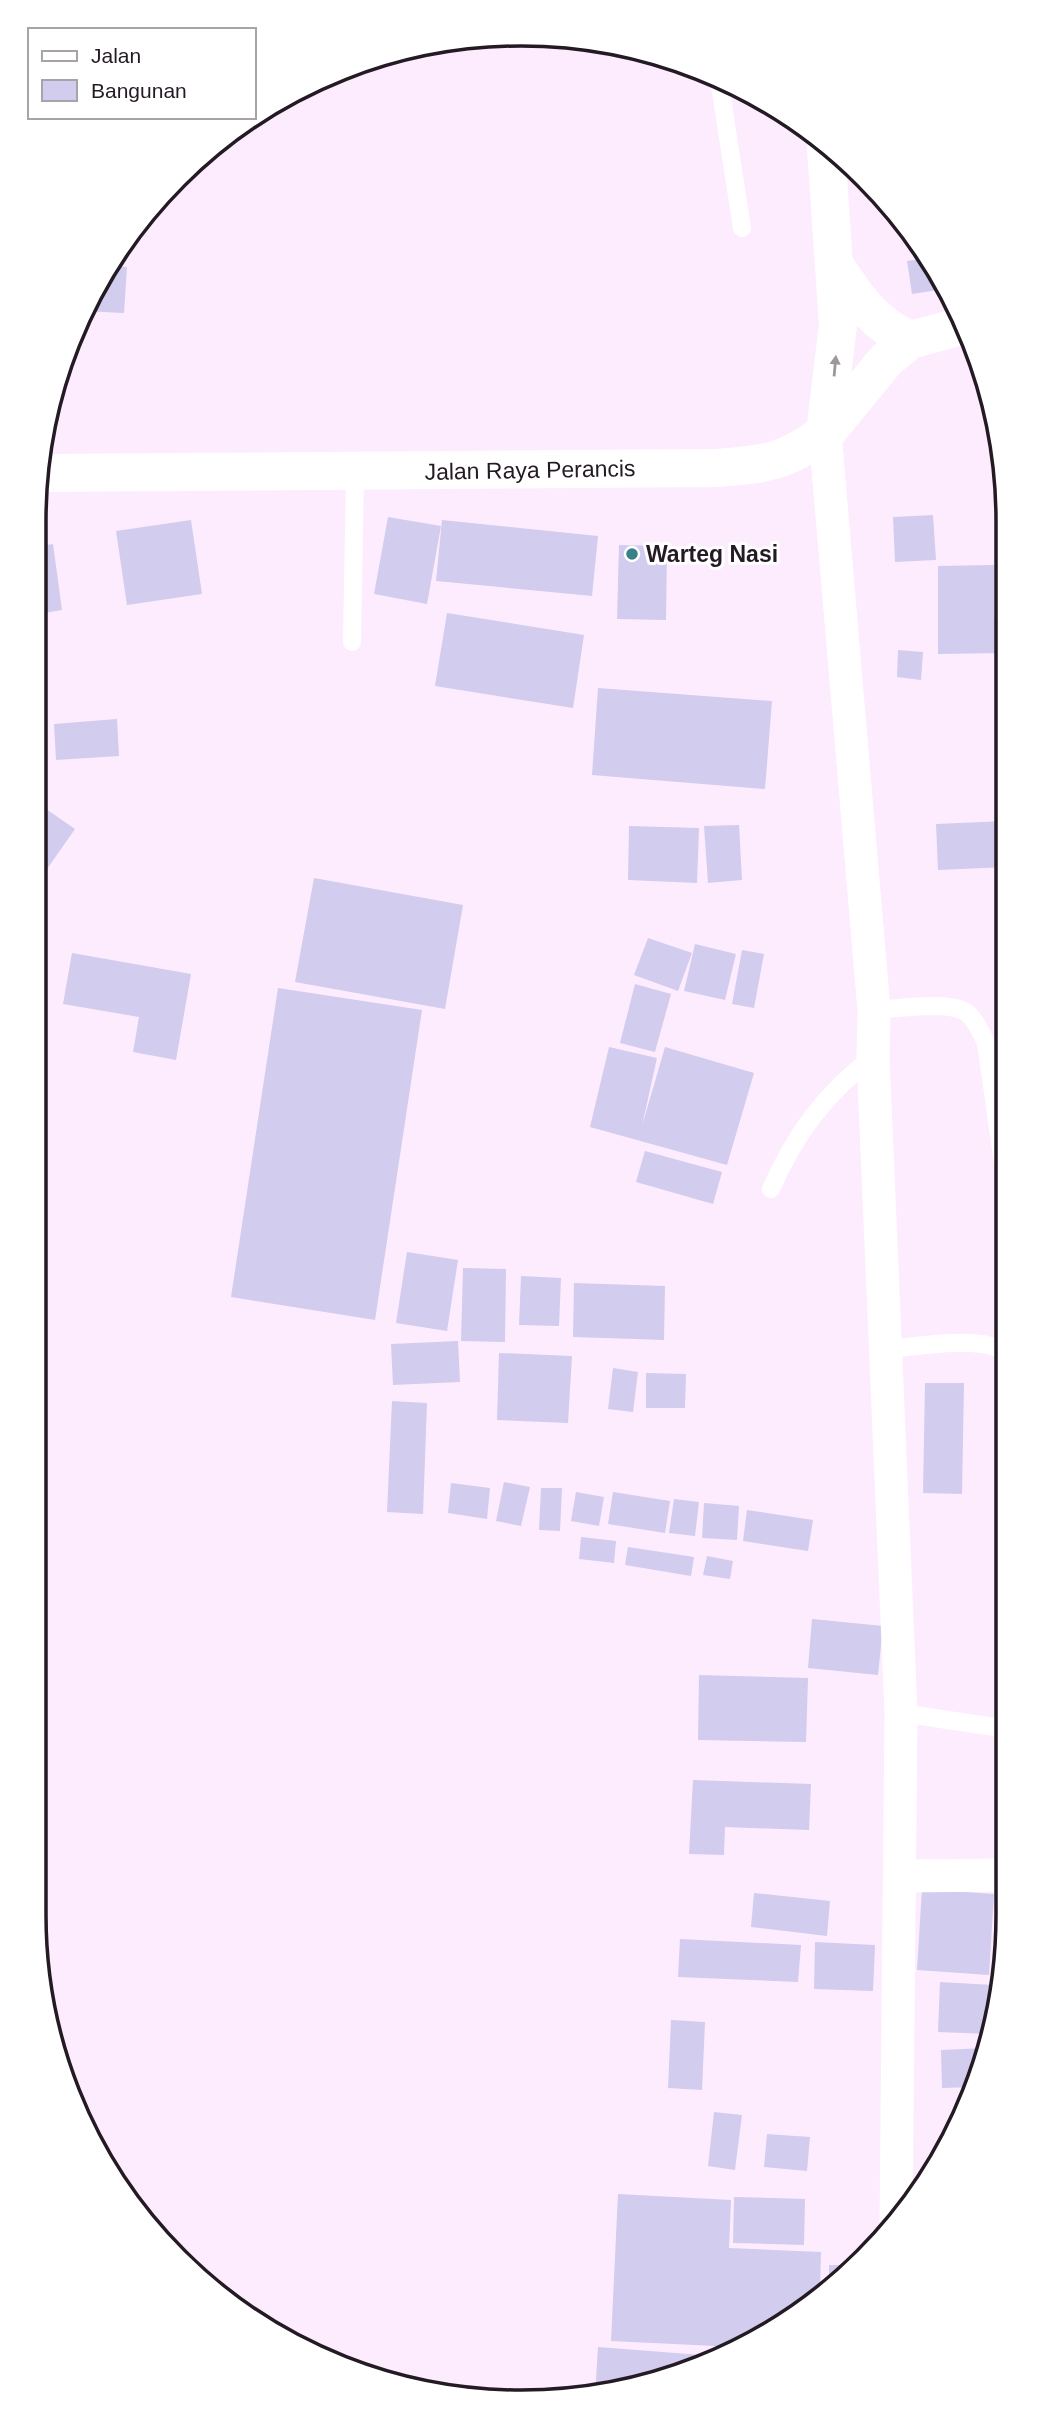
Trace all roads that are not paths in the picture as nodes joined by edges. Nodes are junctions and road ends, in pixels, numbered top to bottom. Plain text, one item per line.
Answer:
1 (721, 90) edge
2 (827, 157) edge
3 (742, 228) dead end
4 (835, 265) junction
5 (955, 328) edge
6 (911, 340) junction
7 (825, 433) junction
8 (49, 473) edge
9 (355, 473) junction
10 (352, 642) dead end
11 (874, 1010) junction
12 (873, 1057) junction
13 (996, 1113) edge
14 (771, 1189) dead end
15 (996, 1346) edge
16 (886, 1349) junction
17 (901, 1713) junction
18 (996, 1727) edge
19 (996, 1875) edge
20 (901, 1876) junction
21 (896, 2205) edge

1 - 3 lane
2 - 4 street
4 - 6 street
7 -> 4 street
5 - 6 street, Jalan Raya Perancis
6 - 7 street, Jalan Raya Perancis
7 - 9 street, Jalan Raya Perancis
7 - 11 street
8 - 9 street, Jalan Raya Perancis
9 - 10 lane
11 - 12 street
11 - 13 lane
12 - 14 lane
12 - 16 street
15 - 16 lane
16 - 17 street
17 - 18 lane
17 - 20 street
19 - 20 street
20 - 21 street

